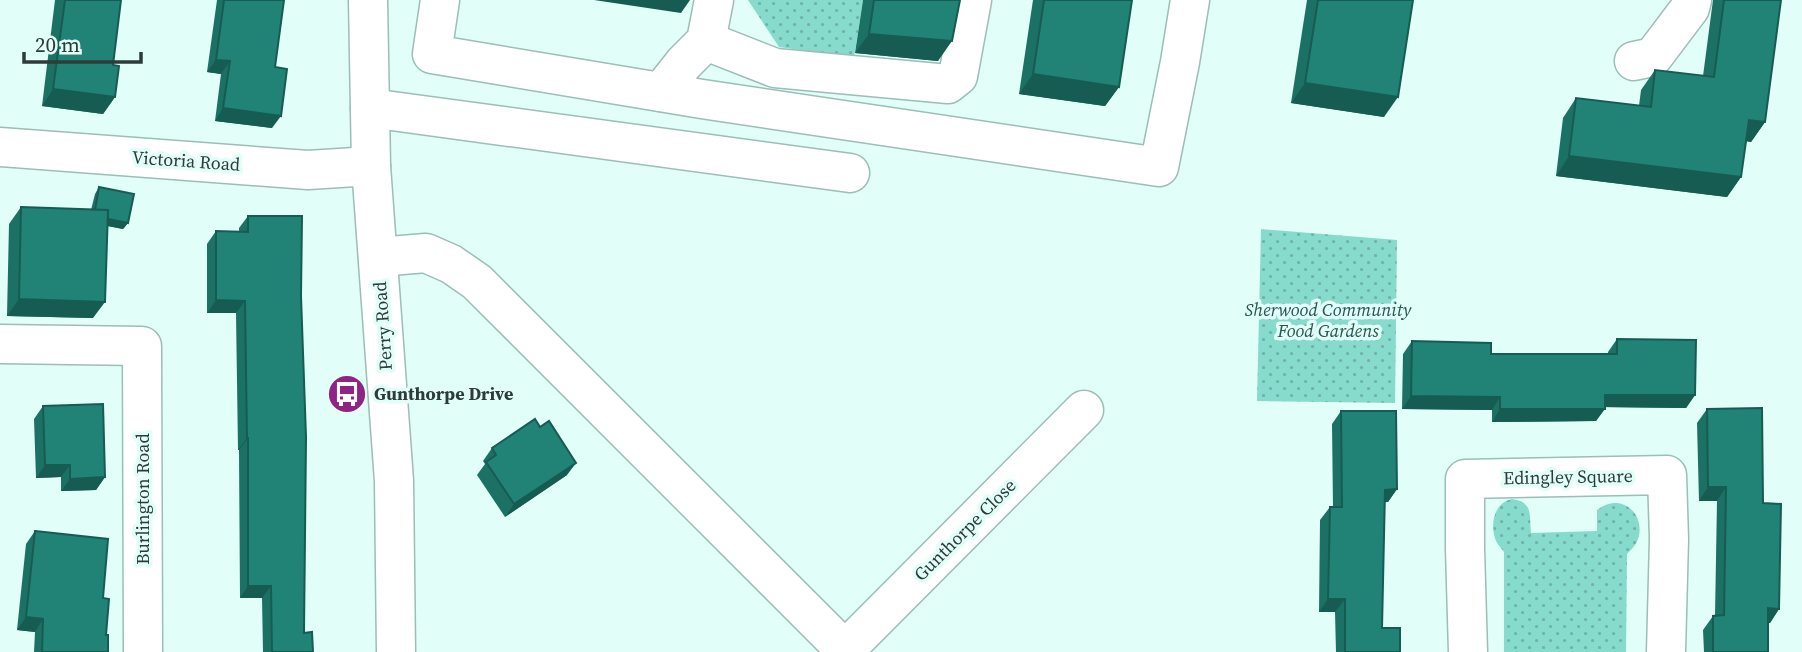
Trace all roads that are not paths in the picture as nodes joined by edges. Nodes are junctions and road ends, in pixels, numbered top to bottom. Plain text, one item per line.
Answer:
1 (368, 0) edge
2 (440, 0) edge
3 (714, 0) edge
4 (972, 0) edge
5 (1190, 0) edge
6 (1692, 0) edge
7 (706, 41) junction
8 (1634, 61) dead end
9 (661, 92) junction
10 (370, 108) junction
11 (0, 147) edge
12 (372, 166) junction
13 (850, 173) dead end
14 (378, 257) junction
15 (0, 344) edge
16 (1084, 410) dead end
17 (846, 651) edge
18 (143, 652) edge
19 (396, 652) edge
20 (1468, 652) edge
21 (1666, 652) edge

1 - 10 street, Perry Road
2 - 9 street
3 - 7 street
4 - 7 street
5 - 9 street
6 - 8 street
7 - 9 street
10 - 12 street, Perry Road
10 - 13 street
11 - 12 street, Victoria Road
12 - 14 street, Perry Road
14 - 17 street
14 - 19 street, Perry Road
15 - 18 street, Burlington Road
16 - 17 street, Gunthorpe Close
20 - 21 street, Edingley Square

